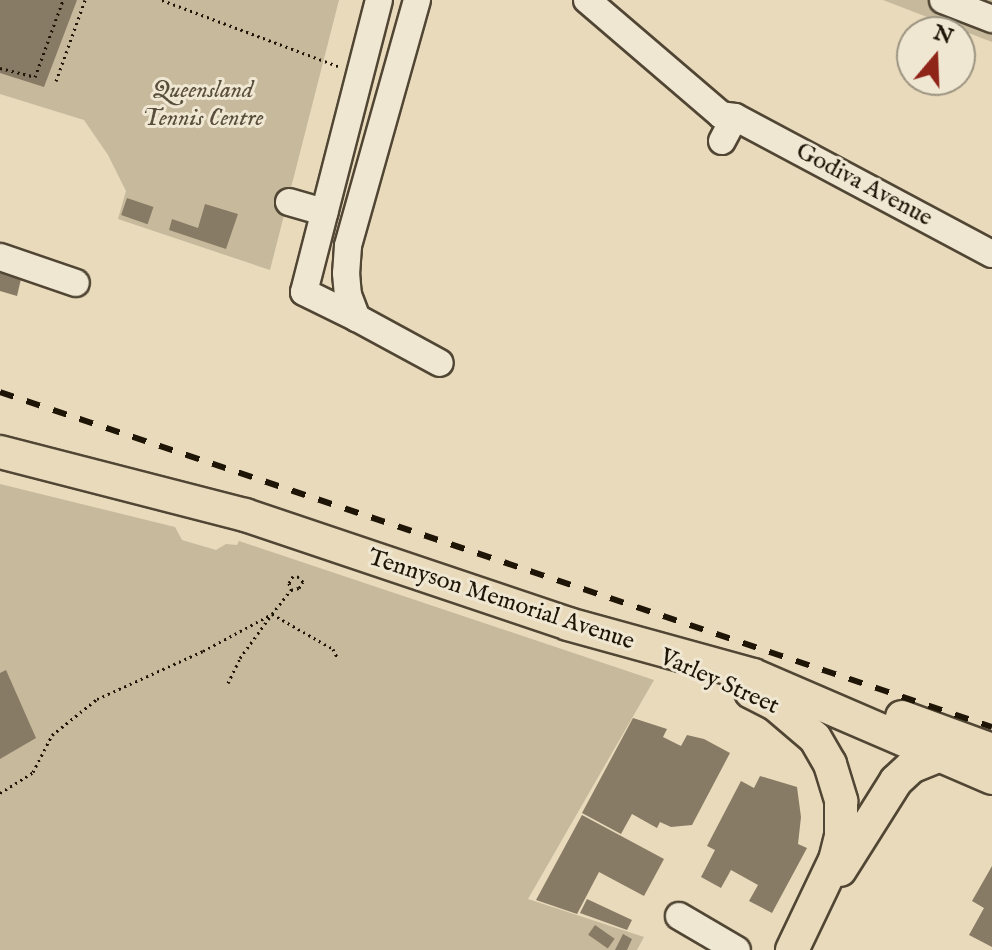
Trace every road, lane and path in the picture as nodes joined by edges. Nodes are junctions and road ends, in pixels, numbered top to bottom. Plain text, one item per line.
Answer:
1 (63, 0) edge
2 (85, 0) edge
3 (162, 0) edge
4 (379, 0) edge
5 (417, 0) edge
6 (587, 0) edge
7 (609, 0) edge
8 (943, 0) edge
9 (992, 19) edge
10 (0, 68) edge
11 (351, 70) dead end
12 (56, 81) dead end
13 (735, 117) junction
14 (722, 141) dead end
15 (289, 202) dead end
16 (325, 212) junction
17 (992, 254) edge
18 (0, 257) edge
19 (76, 283) dead end
20 (357, 318) junction
21 (440, 363) dead end
22 (0, 452) edge
23 (291, 590) dead end
24 (272, 614) junction
25 (626, 641) junction
26 (337, 657) dead end
27 (753, 675) junction
28 (228, 683) dead end
29 (992, 750) edge
30 (941, 755) junction
31 (992, 778) edge
32 (0, 793) edge
33 (816, 906) junction
34 (679, 916) dead end
35 (737, 950) edge
36 (792, 950) edge

1 - 10 path
2 - 12 path
3 - 11 path
4 - 16 street
5 - 20 street
6 - 13 street, Godiva Avenue
7 - 13 street, Godiva Avenue
8 - 9 street
13 - 14 street
13 - 17 street, Godiva Avenue
15 - 16 street
16 - 20 street
18 - 19 street
20 - 21 street
22 - 25 main road, Tennyson Memorial Avenue
23 - 24 path
24 - 26 path
24 - 28 path
24 - 32 path
25 - 27 main road, Tennyson Memorial Avenue
25 - 33 main road, Varley Street
27 - 29 main road
27 - 30 main road, Tennyson Memorial Avenue
30 - 31 main road, Tennyson Memorial Avenue
30 - 33 main road
33 - 36 main road, Varley Street
34 - 35 street

